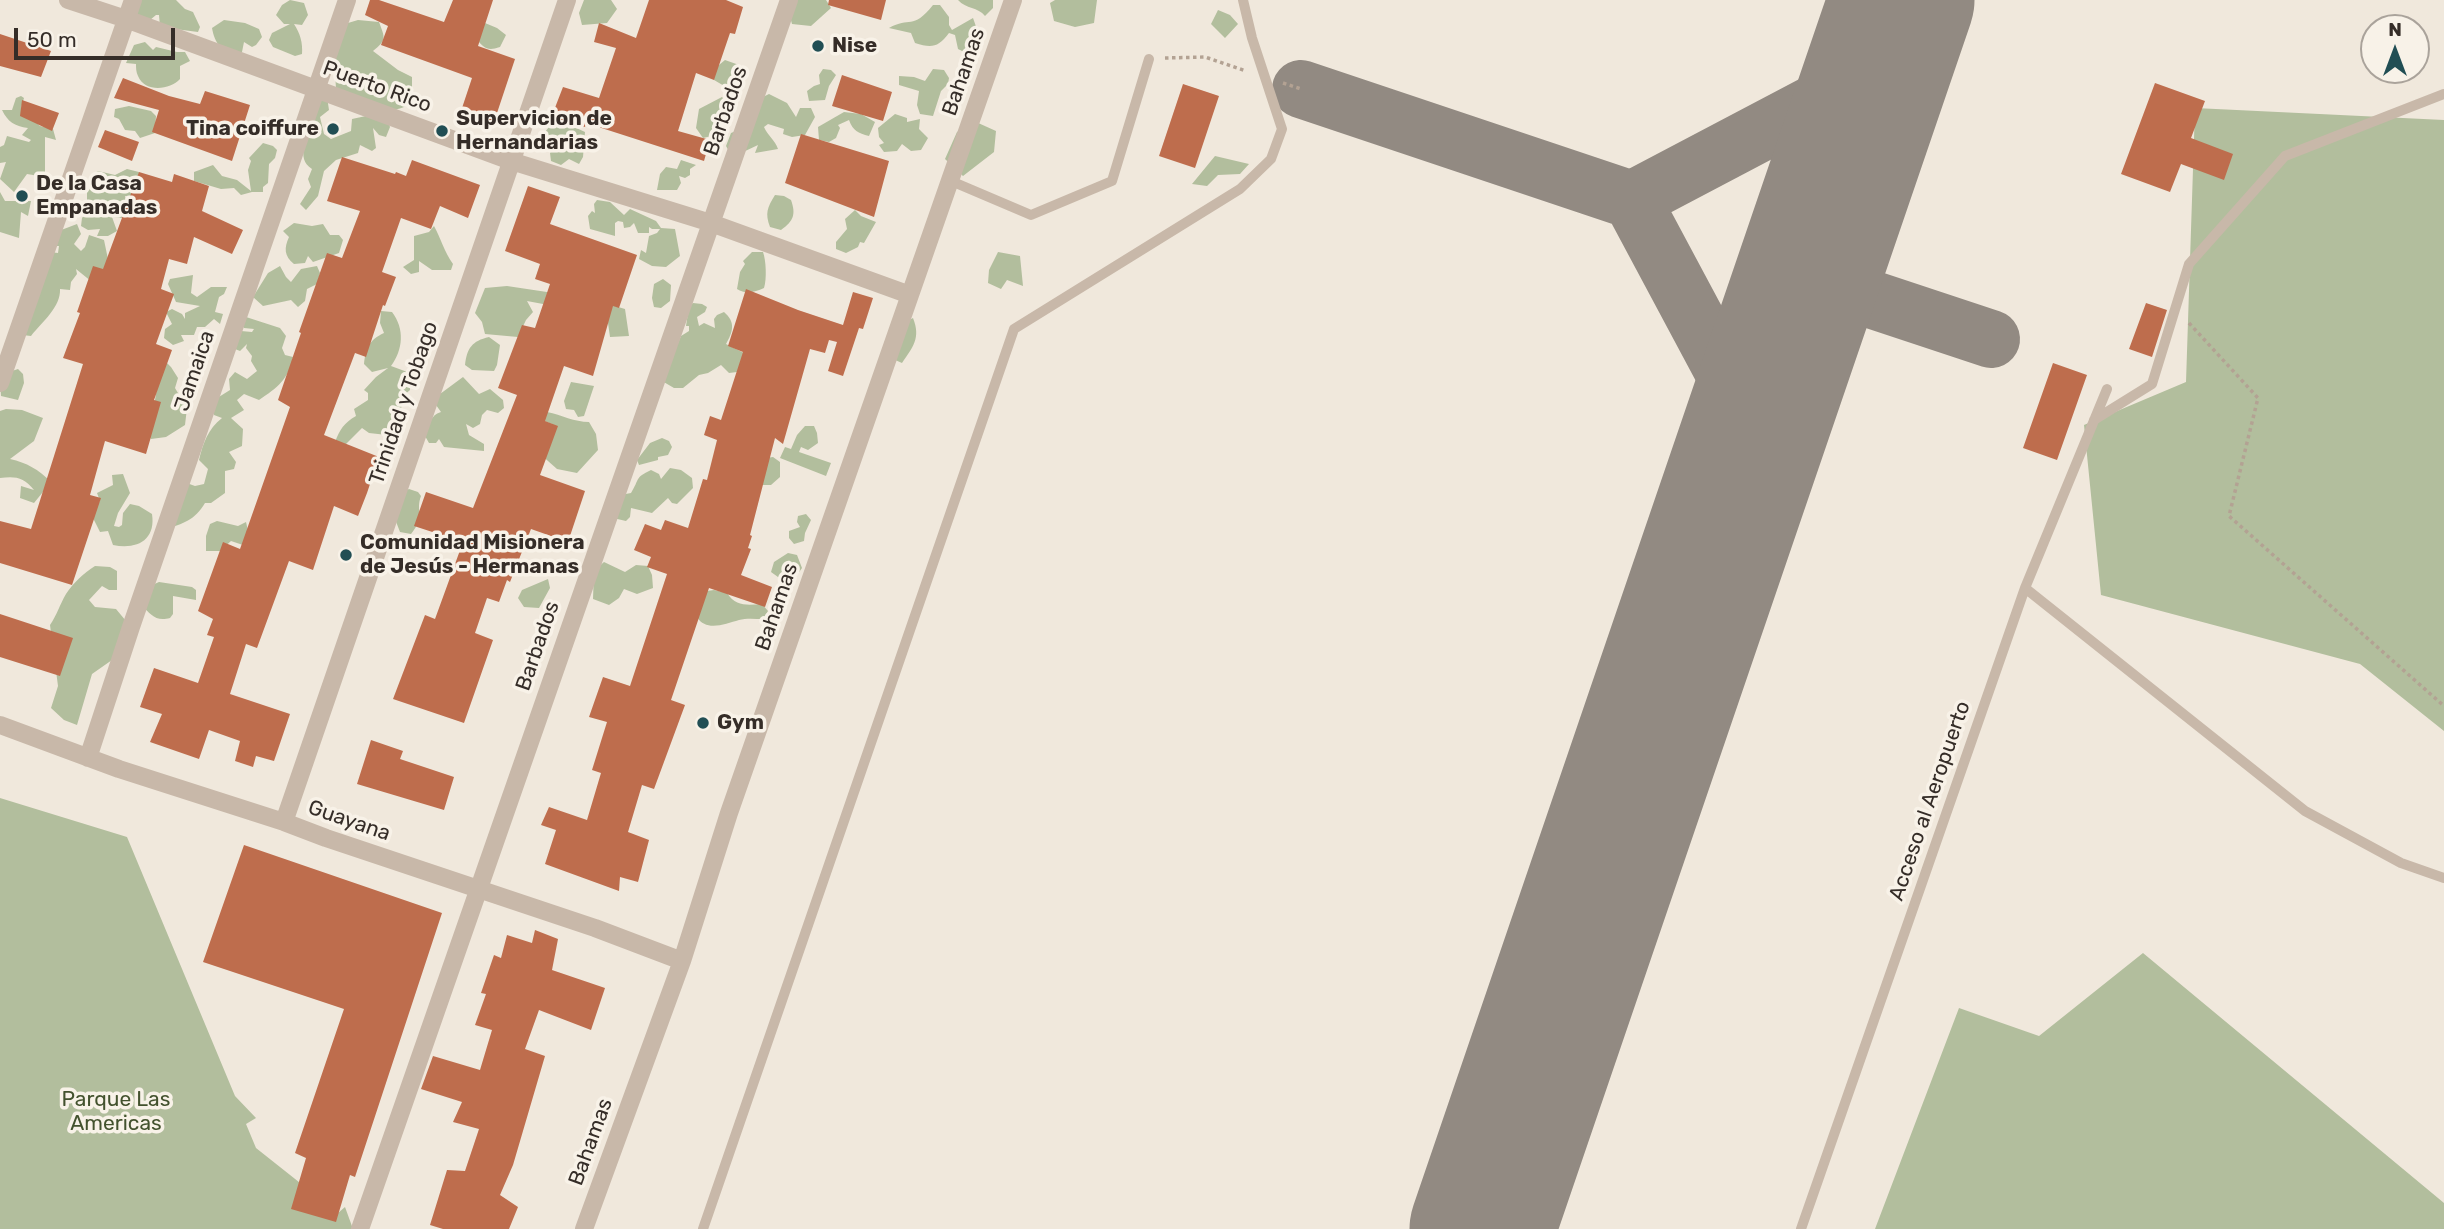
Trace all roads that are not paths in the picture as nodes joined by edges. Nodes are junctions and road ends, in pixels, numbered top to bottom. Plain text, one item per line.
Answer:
1 (68, 0) edge
2 (133, 0) edge
3 (347, 0) edge
4 (567, 0) edge
5 (789, 0) edge
6 (1013, 0) edge
7 (1243, 0) edge
8 (127, 19) junction
9 (1149, 59) road end
10 (316, 89) junction
11 (2444, 94) edge
12 (512, 161) junction
13 (951, 181) junction
14 (711, 223) junction
15 (910, 295) junction
16 (0, 383) edge
17 (2107, 389) dead end
18 (2094, 420) junction
19 (2025, 589) junction
20 (0, 725) edge
21 (89, 758) junction
22 (284, 822) junction
23 (2444, 878) edge
24 (478, 888) junction
25 (682, 961) junction
26 (360, 1229) edge
27 (584, 1229) edge
28 (702, 1229) edge
29 (1801, 1229) edge

1 - 8 street, Puerto Rico
2 - 8 street
3 - 10 street, Jamaica
4 - 12 street, Trinidad y Tobago
5 - 14 street, Barbados
6 - 13 street, Bahamas
7 - 28 lane
8 - 10 street, Puerto Rico
8 - 16 street
9 - 13 lane
10 - 12 street, Puerto Rico
10 - 21 street, Jamaica
11 - 18 lane
12 - 14 street, Puerto Rico
12 - 22 street, Trinidad y Tobago
13 - 15 street, Bahamas
14 - 15 street, Puerto Rico
14 - 24 street, Barbados
15 - 25 street, Bahamas
17 - 18 lane, Acceso al Aeropuerto
18 - 19 lane, Acceso al Aeropuerto
19 - 23 lane
19 - 29 lane, Acceso al Aeropuerto
20 - 21 street, Guayana
21 - 22 street, Guayana
22 - 24 street, Guayana
24 - 25 street, Guayana
24 - 26 street, Barbados
25 - 27 street, Bahamas

